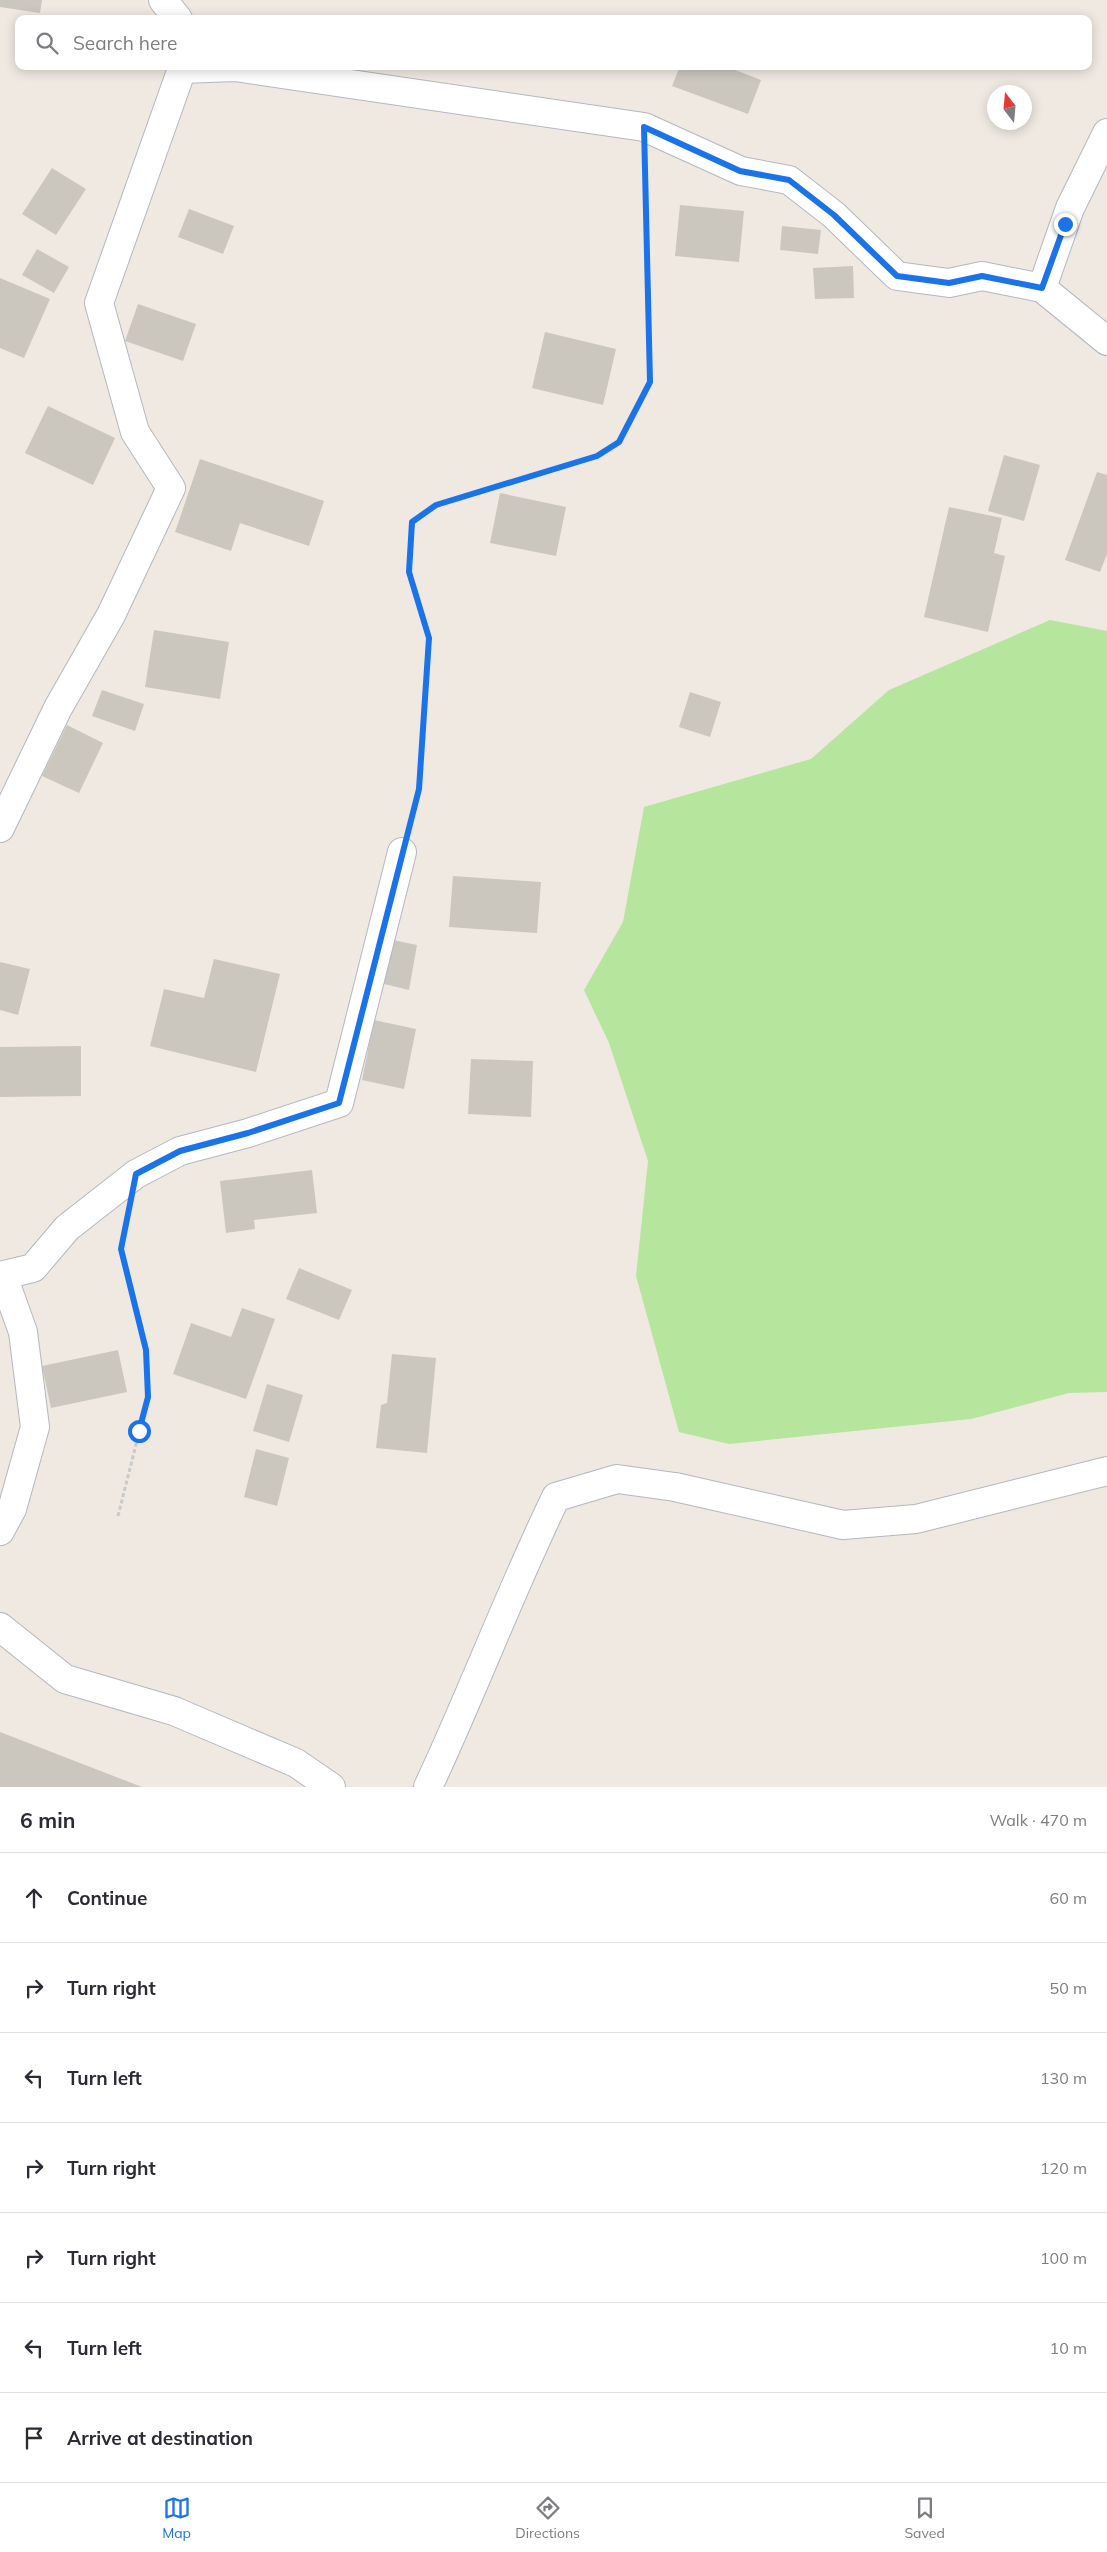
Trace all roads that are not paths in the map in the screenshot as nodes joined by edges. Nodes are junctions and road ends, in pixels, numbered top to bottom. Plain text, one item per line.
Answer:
1 (163, 0) edge
2 (175, 15) edge
3 (182, 70) edge
4 (255, 70) edge
5 (1107, 133) edge
6 (1042, 288) junction
7 (1107, 341) edge
8 (0, 828) edge
9 (402, 852) road end
10 (2, 1276) edge
11 (1107, 1471) edge
12 (0, 1531) edge
13 (0, 1628) edge
14 (331, 1787) edge
15 (428, 1787) edge

1 - 2 street
3 - 8 street
4 - 6 street
5 - 6 street
6 - 7 street
9 - 10 street
10 - 12 street
11 - 15 street
13 - 14 street

